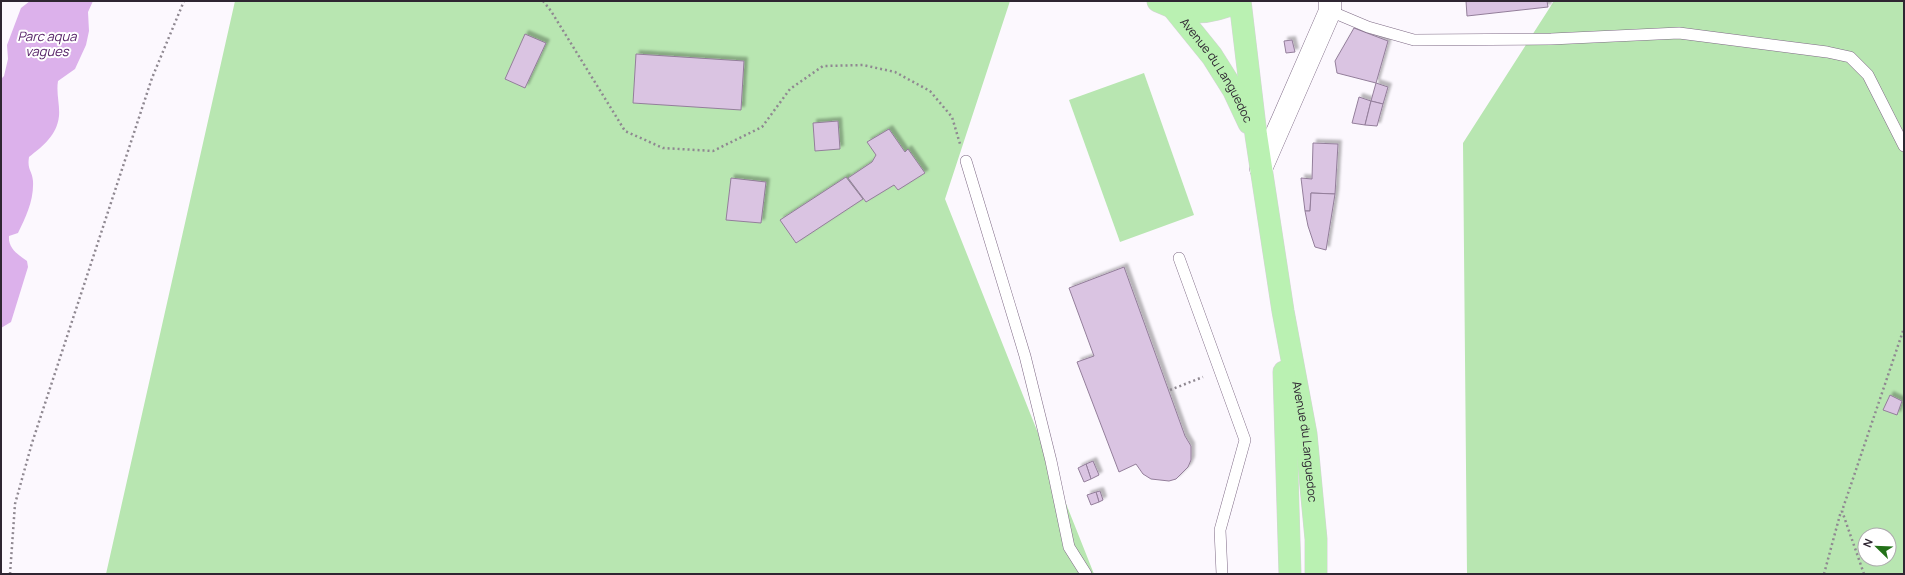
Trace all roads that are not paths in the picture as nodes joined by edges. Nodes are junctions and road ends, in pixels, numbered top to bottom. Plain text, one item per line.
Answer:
1 (1240, 1) edge
2 (1166, 5) edge
3 (1330, 6) edge
4 (1256, 135) junction
5 (1904, 146) edge
6 (966, 162) road end
7 (1261, 169) junction
8 (1178, 258) dead end
9 (1283, 311) junction
10 (1086, 574) edge
11 (1222, 574) edge
12 (1290, 574) edge
13 (1316, 574) edge

1 - 2 main road
1 - 4 main road, Avenue du Languedoc
2 - 4 main road, Avenue du Languedoc
3 - 5 lane
3 - 7 street
4 - 7 main road, Avenue du Languedoc
6 - 10 lane
7 - 9 main road, Avenue du Languedoc
8 - 11 lane
9 - 12 main road, Avenue du Languedoc
9 - 13 main road, Avenue du Languedoc

